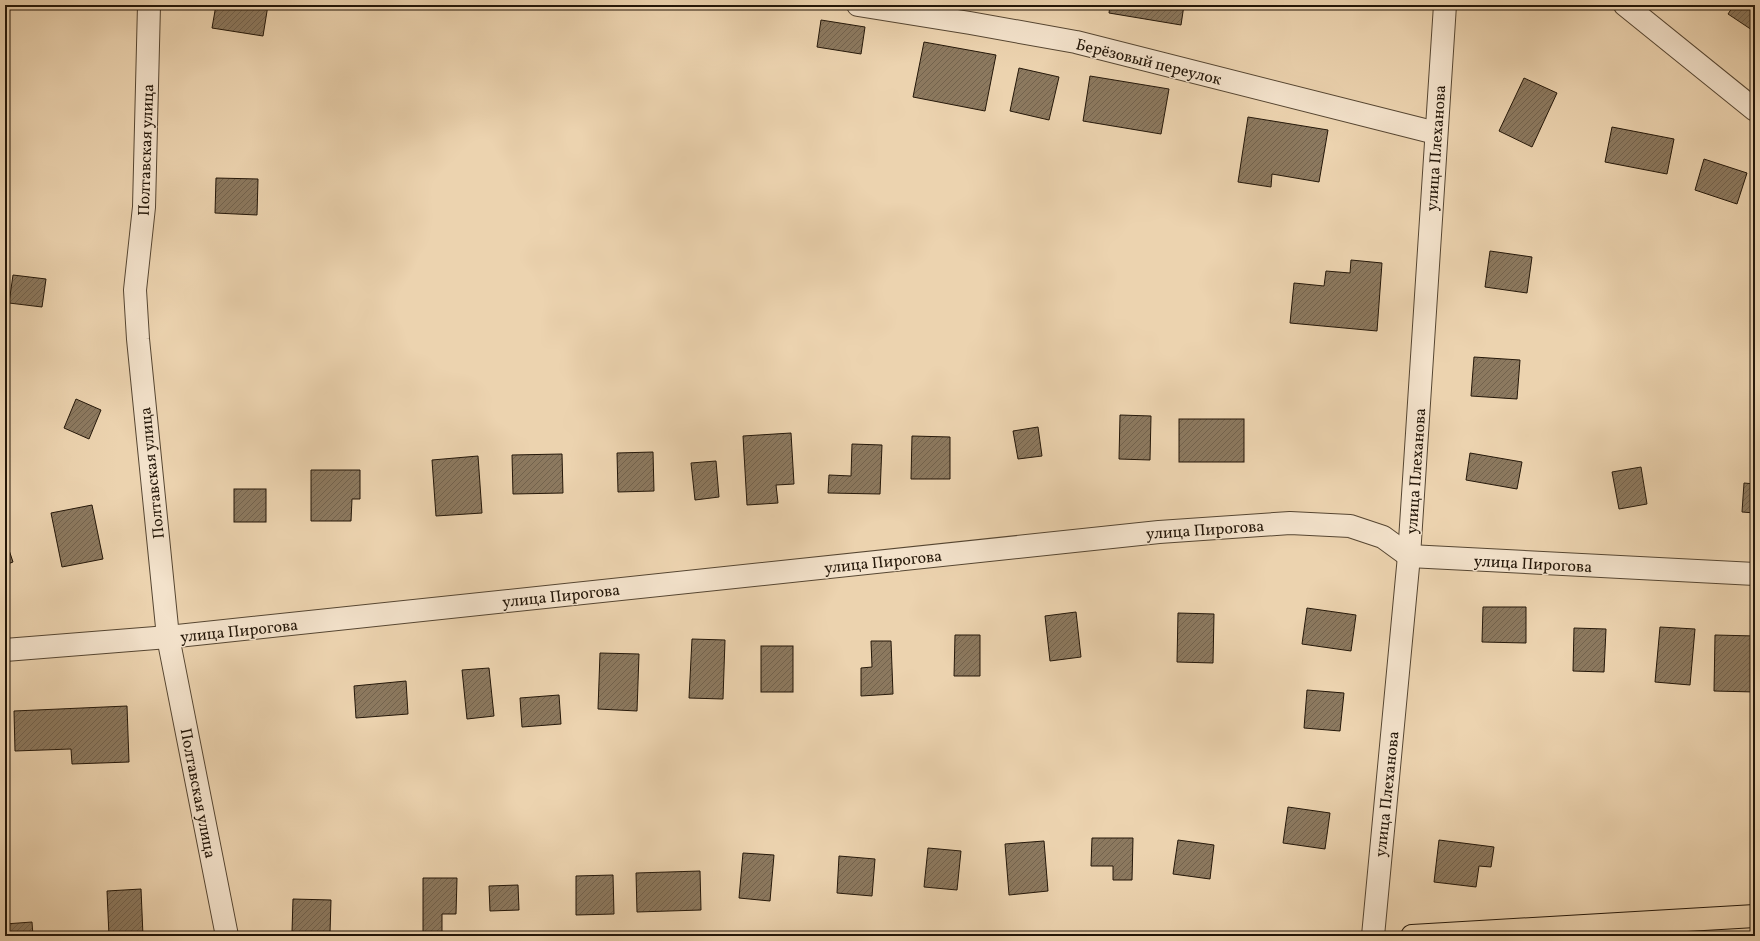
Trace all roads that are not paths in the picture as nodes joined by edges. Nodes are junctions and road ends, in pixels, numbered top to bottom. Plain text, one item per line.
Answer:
1 (150, 5) edge
2 (858, 5) edge
3 (1445, 5) edge
4 (1625, 5) edge
5 (1755, 110) edge
6 (1436, 133) junction
7 (1409, 556) junction
8 (1755, 574) edge
9 (168, 637) junction
10 (5, 650) edge
11 (1755, 916) edge
12 (227, 936) edge
13 (1373, 936) edge
14 (1412, 936) edge

1 - 9 street, Полтавская улица
2 - 6 street, Берёзовый переулок
3 - 6 street, улица Плеханова
4 - 5 street
6 - 7 street, улица Плеханова
7 - 8 street, улица Пирогова
7 - 9 street, улица Пирогова
7 - 13 street, улица Плеханова
9 - 10 street, улица Пирогова
9 - 12 street, Полтавская улица
11 - 14 main road

